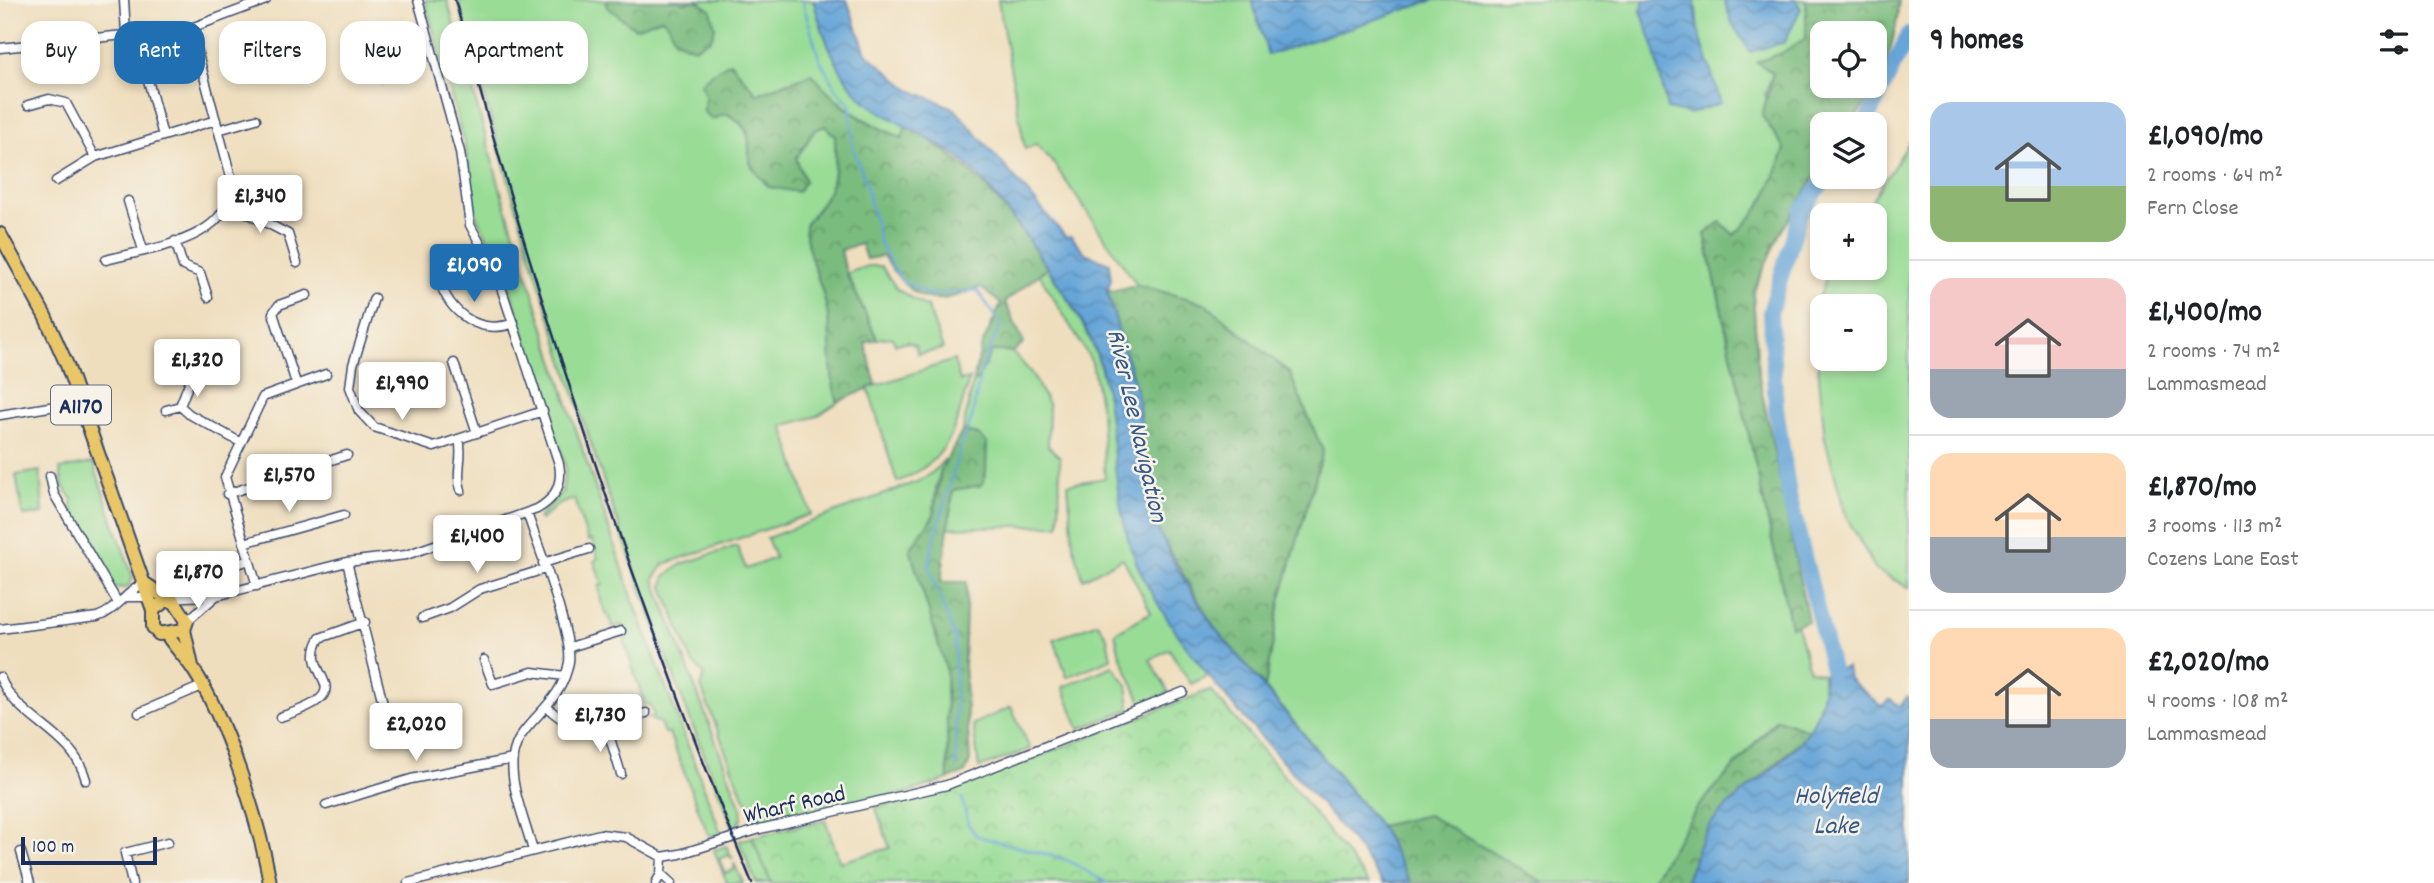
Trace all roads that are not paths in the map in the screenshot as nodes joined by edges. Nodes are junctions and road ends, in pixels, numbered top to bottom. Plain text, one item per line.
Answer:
1 (124, 0) edge
2 (266, 0) edge
3 (418, 0) edge
4 (125, 21) edge
5 (205, 24) edge
6 (114, 35) edge
7 (0, 48) edge
8 (205, 80) edge
9 (149, 84) edge
10 (28, 105) dead end
11 (216, 120) junction
12 (256, 120) dead end
13 (218, 130) junction
14 (163, 136) junction
15 (95, 158) junction
16 (56, 181) dead end
17 (128, 201) dead end
18 (228, 203) junction
19 (0, 234) edge
20 (175, 241) junction
21 (144, 250) junction
22 (106, 260) dead end
23 (297, 263) dead end
24 (439, 279) dead end
25 (307, 295) dead end
26 (208, 297) dead end
27 (374, 298) dead end
28 (514, 323) junction
29 (187, 346) dead end
30 (454, 363) dead end
31 (326, 374) dead end
32 (296, 383) junction
33 (80, 402) junction
34 (180, 406) junction
35 (166, 410) dead end
36 (542, 411) junction
37 (0, 415) edge
38 (477, 433) junction
39 (458, 439) junction
40 (240, 442) junction
41 (347, 455) dead end
42 (50, 477) dead end
43 (461, 491) dead end
44 (227, 494) junction
45 (527, 513) junction
46 (344, 515) dead end
47 (244, 543) junction
48 (589, 548) dead end
49 (249, 560) junction
50 (347, 562) junction
51 (544, 566) junction
52 (221, 570) dead end
53 (144, 583) junction
54 (257, 586) junction
55 (216, 596) junction
56 (127, 597) junction
57 (146, 597) junction
58 (169, 601) junction
59 (118, 603) junction
60 (153, 610) junction
61 (422, 618) dead end
62 (365, 622) junction
63 (186, 626) junction
64 (0, 629) edge
65 (621, 631) dead end
66 (167, 635) junction
67 (570, 647) junction
68 (484, 660) dead end
69 (193, 669) junction
70 (565, 676) junction
71 (0, 677) edge
72 (202, 686) junction
73 (1183, 692) dead end
74 (548, 708) junction
75 (139, 713) dead end
76 (646, 713) dead end
77 (280, 717) dead end
78 (606, 725) junction
79 (389, 727) dead end
80 (513, 759) junction
81 (621, 774) dead end
82 (86, 780) dead end
83 (326, 806) dead end
84 (168, 842) dead end
85 (533, 851) junction
86 (21, 852) dead end
87 (662, 857) junction
88 (662, 874) junction
89 (30, 883) edge
90 (132, 883) edge
91 (270, 883) edge
92 (408, 883) edge
93 (656, 883) edge
94 (671, 883) edge

1 - 4 street
2 - 5 street
3 - 28 street
6 - 7 street
8 - 11 street
9 - 14 street
10 - 15 street
11 - 13 street
11 - 14 street
12 - 13 street
13 - 18 street
14 - 15 street
15 - 16 street
17 - 21 street
18 - 20 street
18 - 23 street
19 - 33 main road, A1170
20 - 21 street
20 - 26 street
21 - 22 street
24 - 28 street
25 - 32 street
27 - 39 street
28 - 36 street
29 - 34 street
30 - 38 street
31 - 32 street
32 - 40 street
33 - 37 street
33 - 53 main road, A1170
34 - 35 street
34 - 40 street
36 - 38 street
36 - 45 street
38 - 39 street
39 - 43 street
40 - 44 street
41 - 44 street
42 - 59 street
44 - 47 street
45 - 50 street
45 - 51 street
46 - 47 street
47 - 49 street
48 - 51 street
49 - 52 street
49 - 54 street
50 - 54 street
50 - 62 street
51 - 61 street
51 - 67 street
53 - 56 street
53 - 57 main road, A1170
53 - 58 main road, A1170
54 - 55 street
55 - 58 street
55 - 63 street
56 - 57 street
56 - 59 street
57 - 60 main road, A1170
58 - 60 main road
58 - 63 main road
59 - 64 street
60 - 66 main road
62 - 77 street
62 - 79 street
63 - 66 main road
63 - 69 main road
65 - 67 street
66 - 69 main road
67 - 70 street
68 - 70 street
69 - 72 main road
70 - 74 street
71 - 82 street
72 - 75 street
72 - 91 main road
73 - 87 street, Wharf Road
74 - 78 street
74 - 80 street
76 - 78 street
78 - 81 street
80 - 83 street
80 - 85 street
84 - 90 street
85 - 87 street
85 - 92 street
86 - 89 street
87 - 88 street
88 - 93 street
88 - 94 street

